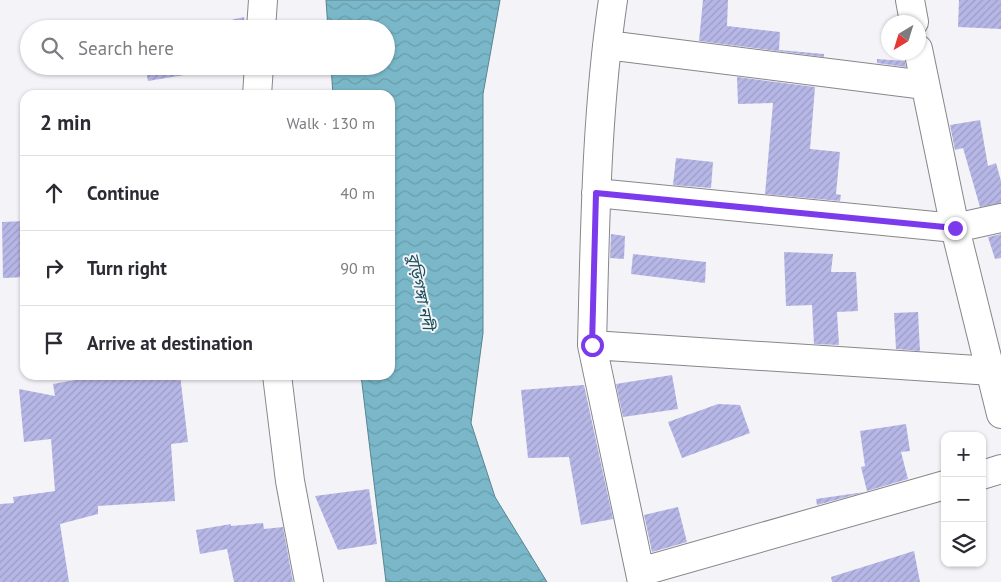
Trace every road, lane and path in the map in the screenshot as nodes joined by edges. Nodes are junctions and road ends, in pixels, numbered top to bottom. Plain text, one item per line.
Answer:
1 (263, 0) edge
2 (613, 0) edge
3 (910, 0) edge
4 (913, 15) edge
5 (262, 20) edge
6 (607, 46) junction
7 (920, 60) edge
8 (258, 75) edge
9 (925, 86) junction
10 (257, 90) edge
11 (596, 193) junction
12 (1001, 218) edge
13 (955, 228) junction
14 (592, 345) junction
15 (992, 371) junction
16 (278, 380) edge
17 (1001, 414) edge
18 (1001, 469) edge
19 (986, 474) edge
20 (941, 486) edge
21 (641, 577) edge
22 (309, 582) edge

1 - 5 street
2 - 6 street
3 - 4 street
6 - 9 street
6 - 11 street
7 - 9 street
8 - 10 street
9 - 13 street
11 - 13 street
11 - 14 street
12 - 13 street
13 - 15 street
14 - 15 street
14 - 21 street
15 - 17 street
16 - 22 street
18 - 19 street
20 - 21 street

